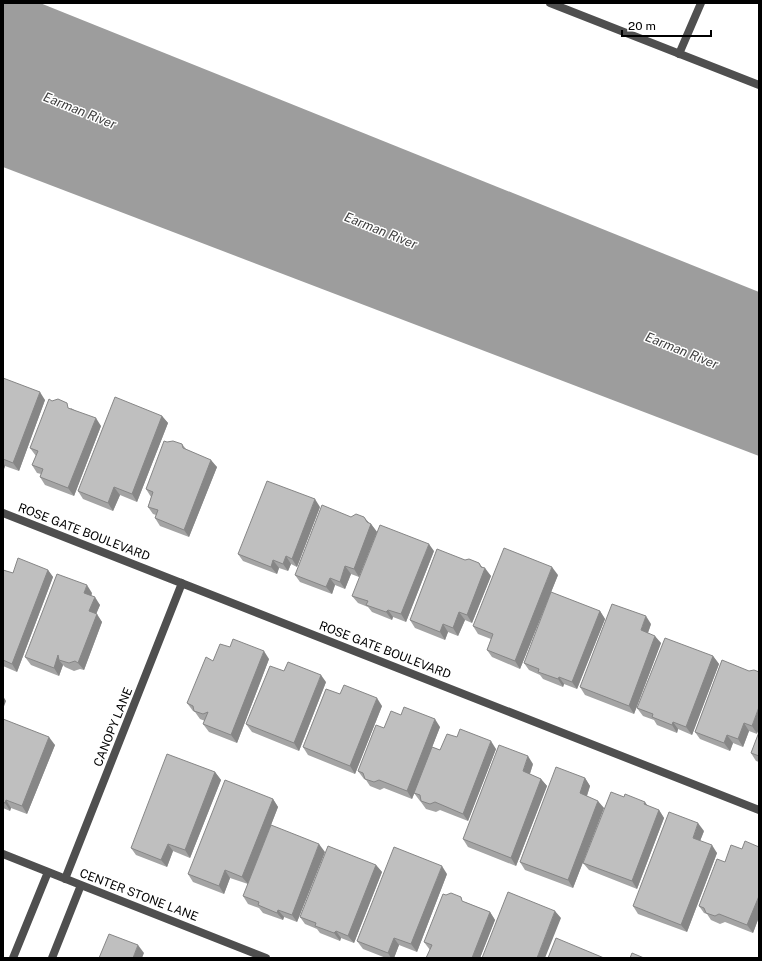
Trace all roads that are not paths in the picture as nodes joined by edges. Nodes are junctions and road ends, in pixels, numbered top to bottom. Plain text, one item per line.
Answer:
1 (550, 3) edge
2 (701, 3) edge
3 (679, 54) junction
4 (759, 85) edge
5 (3, 513) edge
6 (182, 583) junction
7 (759, 810) edge
8 (3, 854) edge
9 (48, 872) junction
10 (65, 879) junction
11 (81, 886) junction
12 (13, 958) edge
13 (52, 958) edge
14 (266, 958) edge

1 - 3 street
2 - 3 street
3 - 4 street
5 - 6 street, ROSE GATE BOULEVARD
6 - 7 street, ROSE GATE BOULEVARD
6 - 10 street, CANOPY LANE
8 - 9 street, CENTER STONE LANE
9 - 10 street, CENTER STONE LANE
9 - 12 street
10 - 11 street, CENTER STONE LANE
11 - 13 street
11 - 14 street, CENTER STONE LANE

